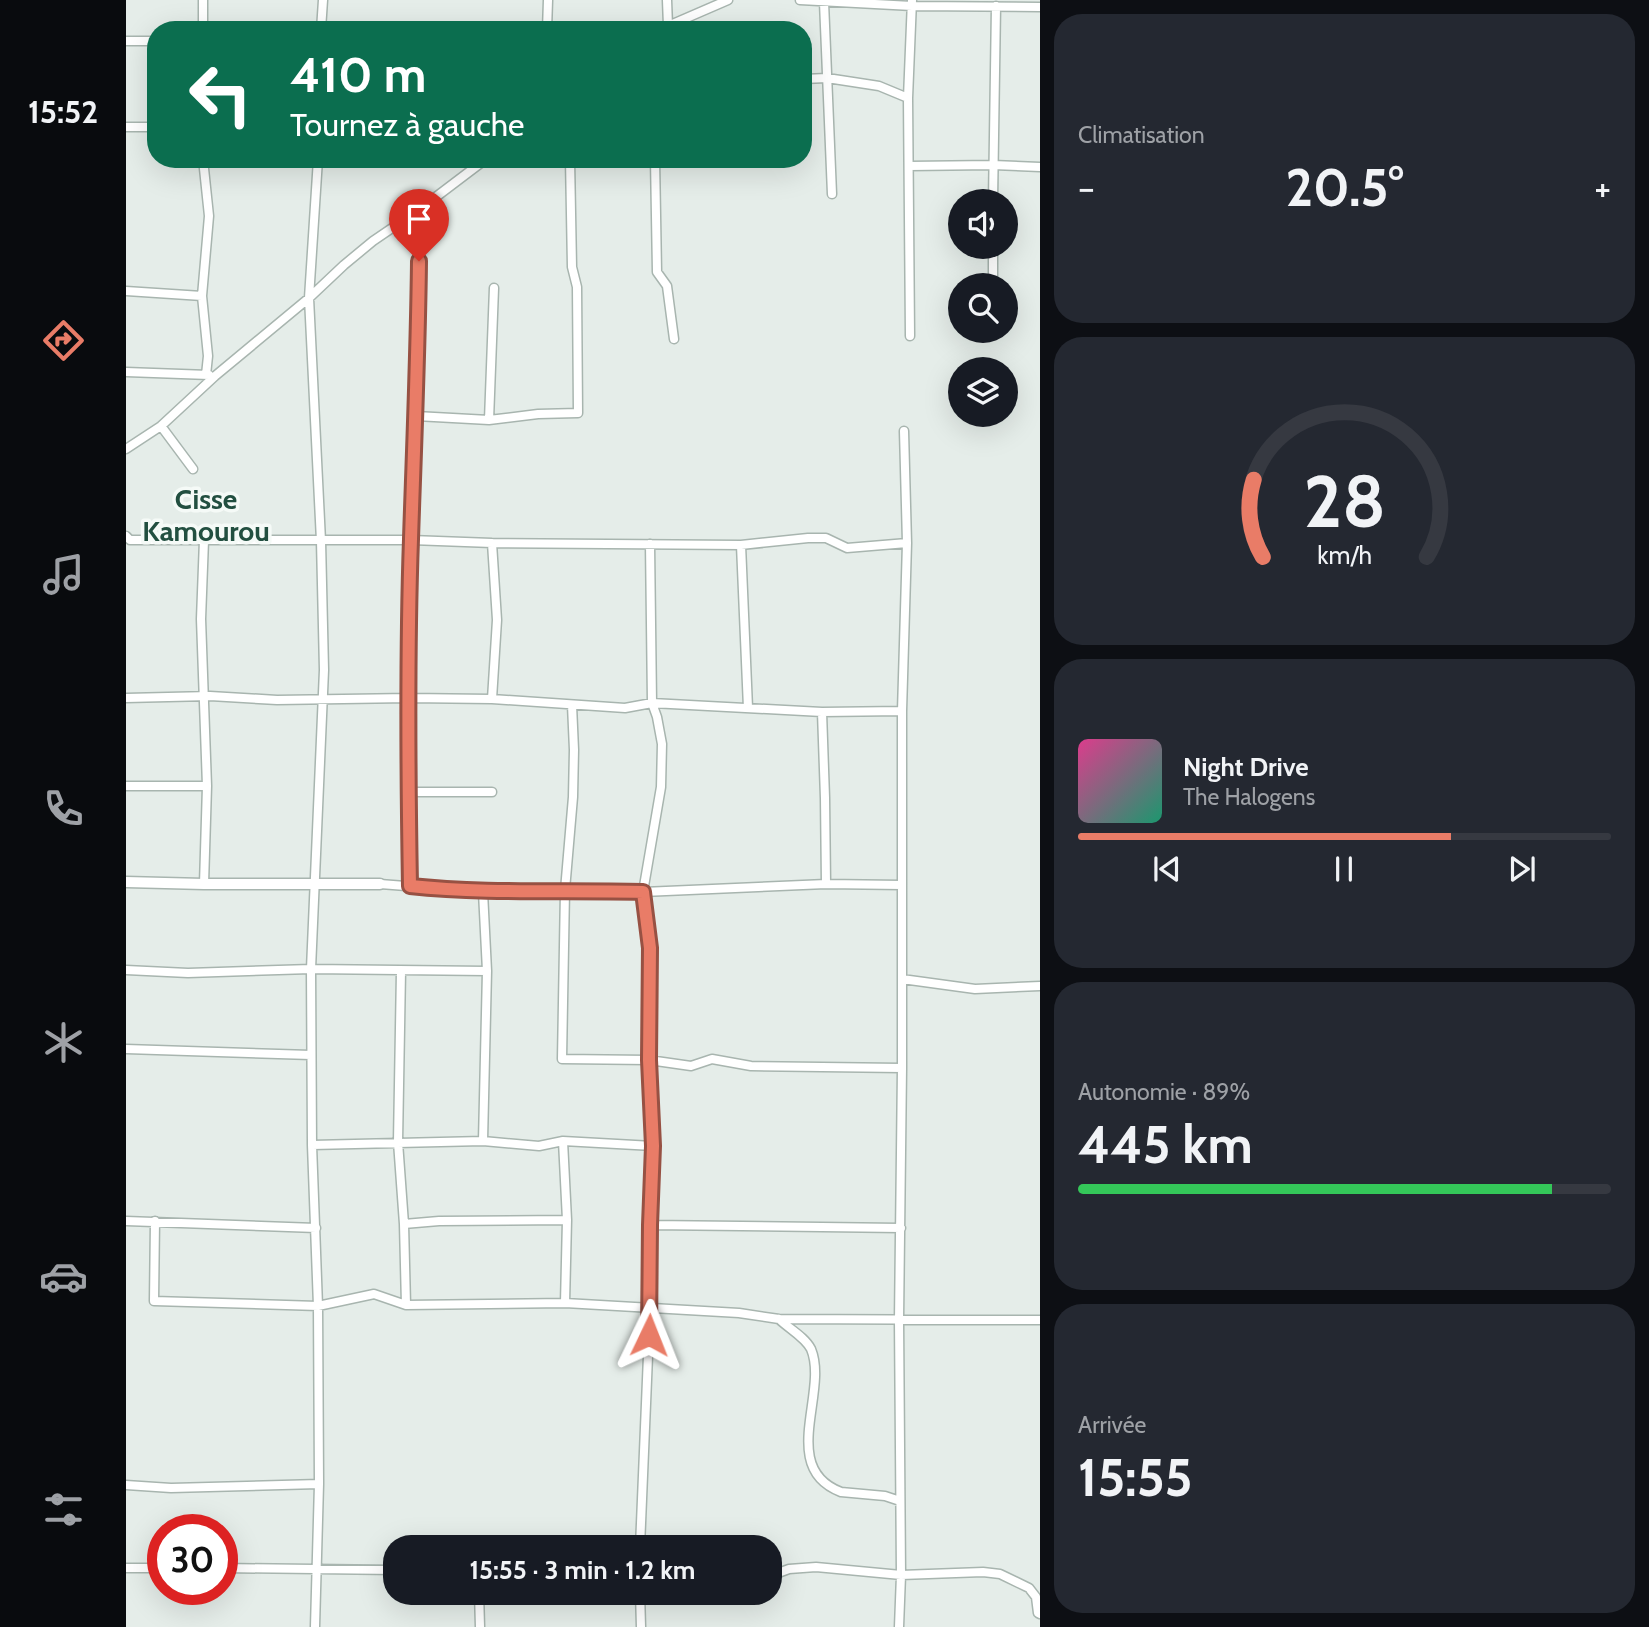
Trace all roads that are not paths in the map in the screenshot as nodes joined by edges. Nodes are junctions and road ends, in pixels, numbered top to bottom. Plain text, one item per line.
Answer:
1 (203, 0) edge
2 (323, 0) edge
3 (548, 0) edge
4 (667, 0) edge
5 (728, 0) edge
6 (800, 0) edge
7 (824, 2) junction
8 (912, 3) edge
9 (996, 6) junction
10 (1040, 7) edge
11 (203, 21) edge
12 (322, 21) edge
13 (547, 21) edge
14 (666, 21) edge
15 (682, 21) edge
16 (126, 41) edge
17 (147, 41) edge
18 (827, 78) junction
19 (812, 79) edge
20 (908, 97) junction
21 (126, 127) edge
22 (147, 127) edge
23 (993, 165) junction
24 (908, 166) junction
25 (1040, 167) edge
26 (204, 168) edge
27 (317, 168) edge
28 (474, 168) edge
29 (570, 168) edge
30 (655, 168) edge
31 (993, 189) edge
32 (832, 194) dead end
33 (420, 209) junction
34 (494, 288) dead end
35 (126, 291) edge
36 (202, 296) junction
37 (309, 298) junction
38 (910, 336) dead end
39 (674, 339) dead end
40 (126, 372) edge
41 (211, 376) junction
42 (416, 416) junction
43 (489, 420) junction
44 (161, 426) junction
45 (904, 431) dead end
46 (126, 449) edge
47 (192, 469) dead end
48 (126, 536) edge
49 (204, 540) junction
50 (411, 540) junction
51 (321, 541) junction
52 (492, 543) junction
53 (907, 543) junction
54 (650, 544) junction
55 (741, 545) junction
56 (203, 696) junction
57 (126, 698) edge
58 (409, 698) junction
59 (323, 699) junction
60 (492, 699) junction
61 (652, 703) junction
62 (572, 705) junction
63 (748, 708) junction
64 (902, 711) junction
65 (822, 712) junction
66 (126, 786) edge
67 (207, 786) junction
68 (408, 792) junction
69 (492, 792) dead end
70 (126, 883) edge
71 (204, 884) junction
72 (316, 884) junction
73 (380, 884) joint
74 (826, 884) junction
75 (902, 885) junction
76 (410, 886) junction
77 (565, 890) junction
78 (483, 892) junction
79 (643, 892) junction
80 (311, 969) junction
81 (126, 970) edge
82 (401, 971) junction
83 (487, 971) junction
84 (902, 979) junction
85 (1040, 986) edge
86 (126, 1049) edge
87 (311, 1055) junction
88 (649, 1060) junction
89 (902, 1068) junction
90 (482, 1141) junction
91 (564, 1141) junction
92 (398, 1142) junction
93 (312, 1145) junction
94 (653, 1146) junction
95 (567, 1220) junction
96 (126, 1221) edge
97 (155, 1221) junction
98 (404, 1224) junction
99 (650, 1225) junction
100 (316, 1228) junction
101 (901, 1228) junction
102 (565, 1303) junction
103 (406, 1305) junction
104 (318, 1306) junction
105 (650, 1308) junction
106 (779, 1320) junction
107 (899, 1320) junction
108 (1040, 1320) edge
109 (319, 1484) junction
110 (126, 1485) edge
111 (900, 1501) junction
112 (641, 1535) edge
113 (126, 1568) edge
114 (147, 1568) edge
115 (238, 1568) edge
116 (317, 1569) junction
117 (383, 1570) edge
118 (782, 1572) edge
119 (901, 1575) junction
120 (480, 1605) edge
121 (640, 1605) edge
122 (1040, 1615) edge
123 (315, 1627) edge
124 (480, 1627) edge
125 (641, 1627) edge
126 (899, 1627) edge

1 - 11 street
2 - 12 street
3 - 13 street
4 - 14 street
5 - 15 street
6 - 7 street
7 - 8 street
7 - 18 street
8 - 9 street
8 - 20 street
9 - 10 street
9 - 23 street
16 - 17 street
18 - 19 street
18 - 20 street
18 - 32 street
20 - 24 street
21 - 22 street
23 - 24 street
23 - 25 street
23 - 31 street
24 - 38 street
26 - 36 street
27 - 37 street
28 - 33 street
29 - 43 street
30 - 39 street
33 - 37 street
33 - 42 street
34 - 43 street
35 - 36 street
36 - 41 street
37 - 41 street
37 - 51 street
40 - 41 street
41 - 44 street
42 - 43 street
42 - 50 street
44 - 46 street
44 - 47 street
45 - 53 street
48 - 49 street
49 - 51 street
49 - 56 street
50 - 51 street
50 - 52 street
50 - 58 street
51 - 59 street
52 - 54 street
52 - 60 street
53 - 55 street
53 - 64 street
54 - 55 street
54 - 61 street
55 - 63 street
56 - 57 street
56 - 59 street
56 - 67 street
58 - 59 street
58 - 60 street
58 - 68 street
59 - 72 street
60 - 62 street
61 - 62 street
61 - 63 street
61 - 79 street
62 - 77 street
63 - 65 street
64 - 65 street
64 - 75 street
65 - 74 street
66 - 67 street
67 - 71 street
68 - 69 street
68 - 76 street
70 - 71 street
71 - 72 street
72 - 73 street
72 - 80 street
73 - 76 street
74 - 75 street
74 - 79 street
75 - 84 street
76 - 78 street
77 - 78 street
77 - 79 street
77 - 88 street
78 - 83 street
79 - 88 street
80 - 81 street
80 - 82 street
80 - 87 street
82 - 83 street
82 - 92 street
83 - 90 street
84 - 85 street
84 - 89 street
86 - 87 street
87 - 93 street
88 - 89 street
88 - 94 street
89 - 101 street
90 - 91 street
90 - 92 street
91 - 94 street
91 - 95 street
92 - 93 street
92 - 98 street
93 - 100 street
94 - 99 street
95 - 98 street
95 - 102 street
96 - 97 street
97 - 100 street
97 - 104 street
98 - 103 street
99 - 101 street
99 - 105 street
100 - 104 street
101 - 107 street
102 - 103 street
102 - 105 street
103 - 104 street
104 - 109 street
105 - 106 street
105 - 112 street
106 - 107 street
106 - 111 street
107 - 108 street
107 - 111 street
109 - 110 street
109 - 116 street
111 - 119 street
113 - 114 street
115 - 116 street
116 - 117 street
116 - 123 street
118 - 119 street
119 - 122 street
119 - 126 street
120 - 124 street
121 - 125 street

